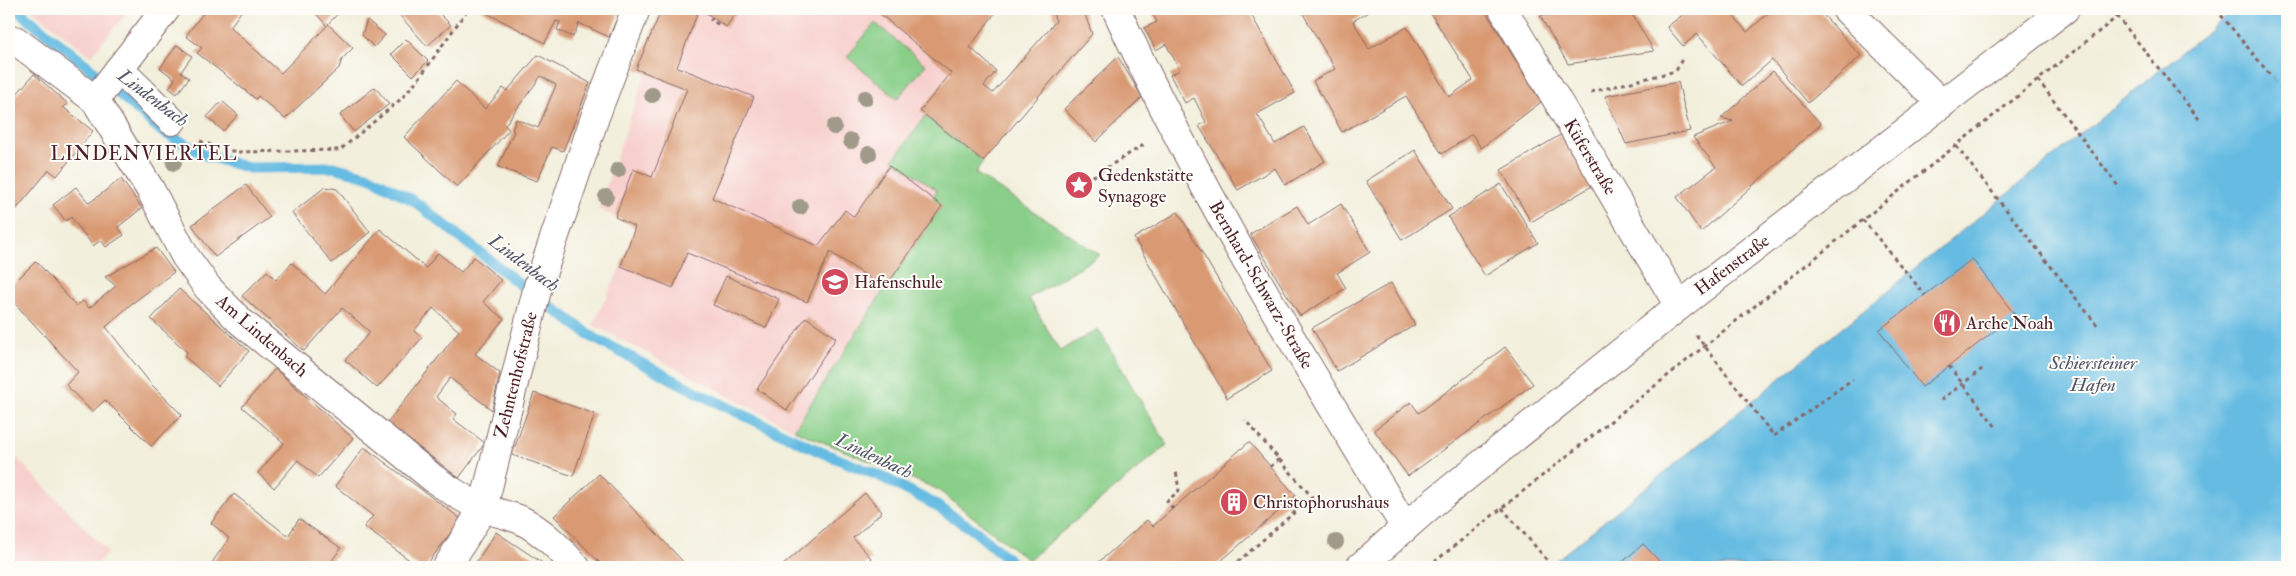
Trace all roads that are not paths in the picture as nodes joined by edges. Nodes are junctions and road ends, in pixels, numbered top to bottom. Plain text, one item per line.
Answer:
1 (166, 9) edge
2 (636, 9) edge
3 (1116, 9) edge
4 (1502, 9) edge
5 (1846, 9) edge
6 (2065, 9) edge
7 (15, 40) dead end
8 (107, 84) junction
9 (1942, 104) junction
10 (172, 120) road end
11 (1679, 306) junction
12 (483, 508) junction
13 (1405, 527) junction
14 (446, 567) edge
15 (576, 567) edge
16 (1360, 567) edge

1 - 8 street
2 - 12 street, Zehntenhofstraße
3 - 13 street, Bernhard-Schwarz-Straße
4 - 11 street, Küferstraße
5 - 9 street
6 - 9 street, Hafenstraße
7 - 8 street, Am Lindenbach
8 - 10 street
8 - 12 street, Am Lindenbach
9 - 11 street, Hafenstraße
11 - 13 street, Hafenstraße
12 - 14 street, Zehntenhofstraße
12 - 15 street, Am Lindenbach
13 - 16 street, Hafenstraße

